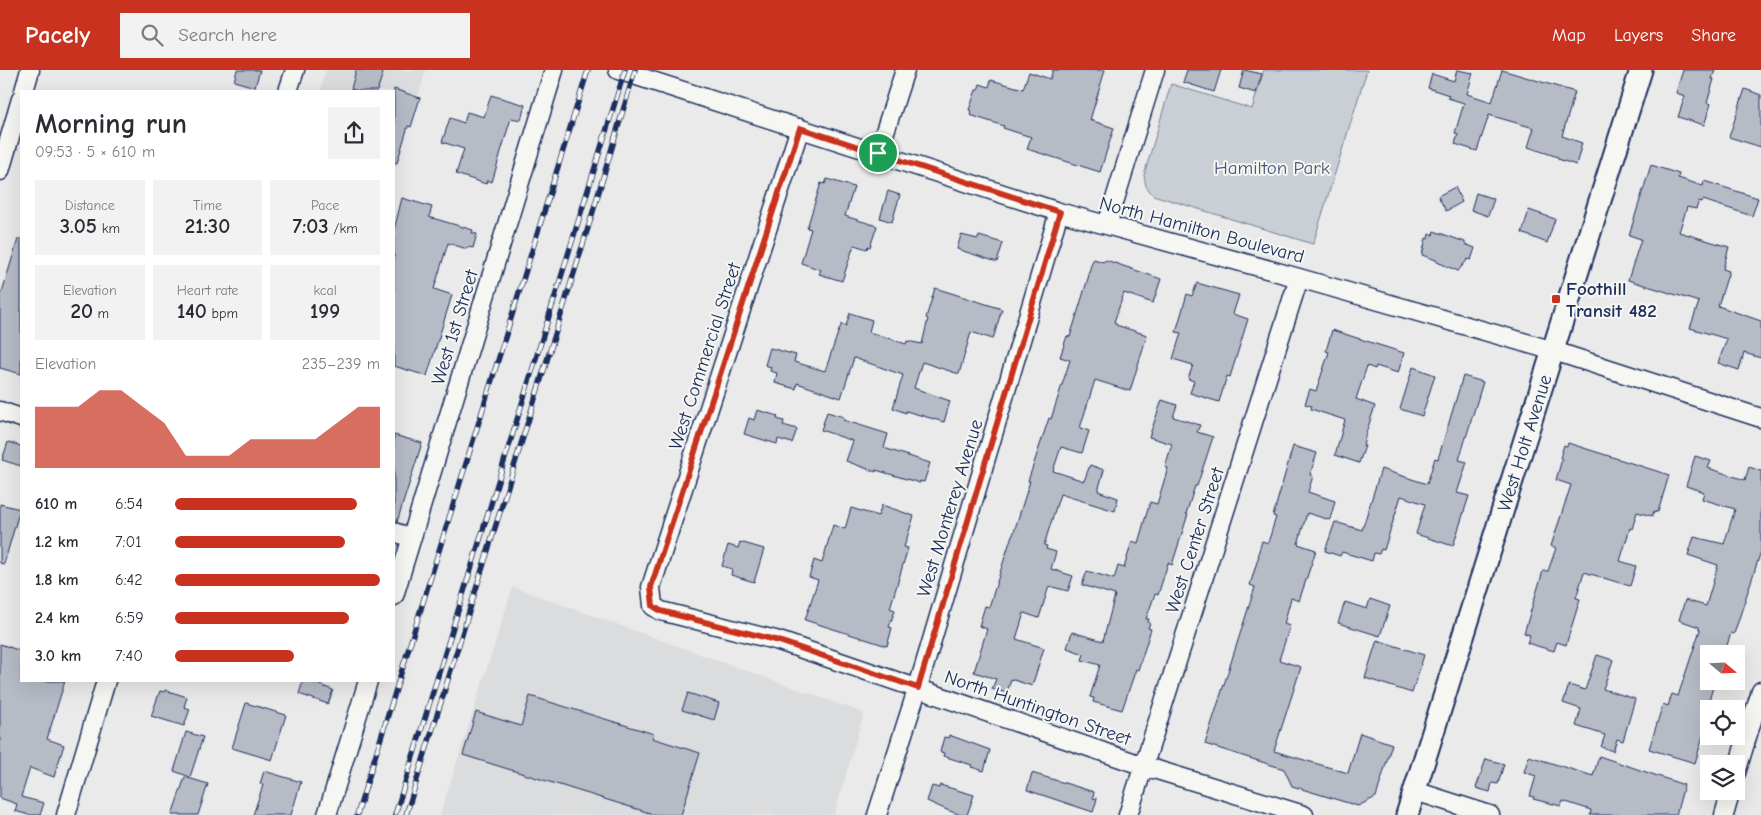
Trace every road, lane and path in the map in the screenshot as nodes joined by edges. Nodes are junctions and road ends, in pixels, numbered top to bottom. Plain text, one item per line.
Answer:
1 (30, 70) edge
2 (295, 70) edge
3 (554, 70) edge
4 (905, 70) edge
5 (1155, 70) edge
6 (1641, 70) edge
7 (626, 73) edge
8 (24, 90) edge
9 (288, 90) edge
10 (20, 102) edge
11 (800, 128) junction
12 (878, 153) junction
13 (0, 171) edge
14 (1060, 212) junction
15 (1107, 225) junction
16 (1299, 278) junction
17 (1554, 351) junction
18 (0, 411) edge
19 (20, 418) edge
20 (1761, 418) edge
21 (395, 532) edge
22 (412, 538) junction
23 (395, 593) edge
24 (651, 598) joint
25 (106, 682) edge
26 (368, 682) edge
27 (918, 688) junction
28 (1761, 691) edge
29 (1741, 755) edge
30 (1144, 766) junction
31 (1415, 791) junction
32 (1728, 800) edge
33 (66, 815) edge
34 (327, 815) edge
35 (877, 815) edge
36 (1128, 815) edge
37 (1304, 815) edge
38 (1407, 815) edge
39 (1490, 815) edge
40 (1724, 815) edge

1 - 8 street
2 - 9 street
3 - 22 street, West 1st Street
4 - 12 street
5 - 15 street
6 - 17 main road, West Holt Avenue
7 - 11 street, North Hamilton Boulevard
10 - 13 street
11 - 12 street, North Hamilton Boulevard
11 - 24 street, West Commercial Street
12 - 14 street, North Hamilton Boulevard
14 - 15 street, North Hamilton Boulevard
14 - 27 street, West Monterey Avenue
15 - 16 street, North Hamilton Boulevard
16 - 17 street, North Hamilton Boulevard
16 - 30 street, West Center Street
17 - 20 street, North Hamilton Boulevard
17 - 31 main road, West Holt Avenue
18 - 19 street
21 - 22 street
22 - 23 street, West 1st Street
24 - 27 street, North Huntington Street
25 - 33 street
26 - 34 street
27 - 30 street, North Huntington Street
27 - 35 street, West Monterey Avenue
28 - 29 street
30 - 36 street, West Center Street
30 - 37 street, North Huntington Street
31 - 38 main road, West Holt Avenue
31 - 39 street
32 - 40 street

